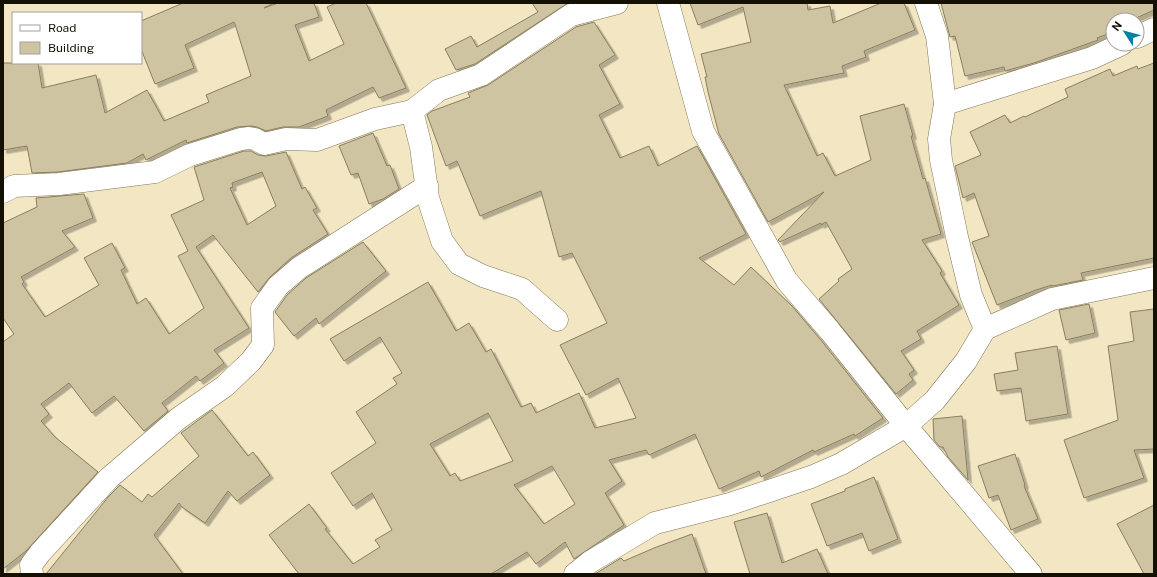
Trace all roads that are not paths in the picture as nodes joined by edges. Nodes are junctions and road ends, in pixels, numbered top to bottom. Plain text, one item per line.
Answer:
1 (617, 3) edge
2 (668, 3) edge
3 (926, 3) edge
4 (1105, 52) edge
5 (945, 104) junction
6 (412, 111) junction
7 (426, 186) junction
8 (3, 192) edge
9 (1154, 278) edge
10 (557, 320) dead end
11 (985, 329) junction
12 (906, 426) junction
13 (1023, 572) edge
14 (32, 574) edge
15 (575, 574) edge

1 - 6 street
2 - 12 street
3 - 5 street
4 - 5 street
5 - 11 street
6 - 7 street
6 - 8 street
7 - 10 street
7 - 14 street
9 - 11 street
11 - 12 street
12 - 13 street
12 - 15 street

